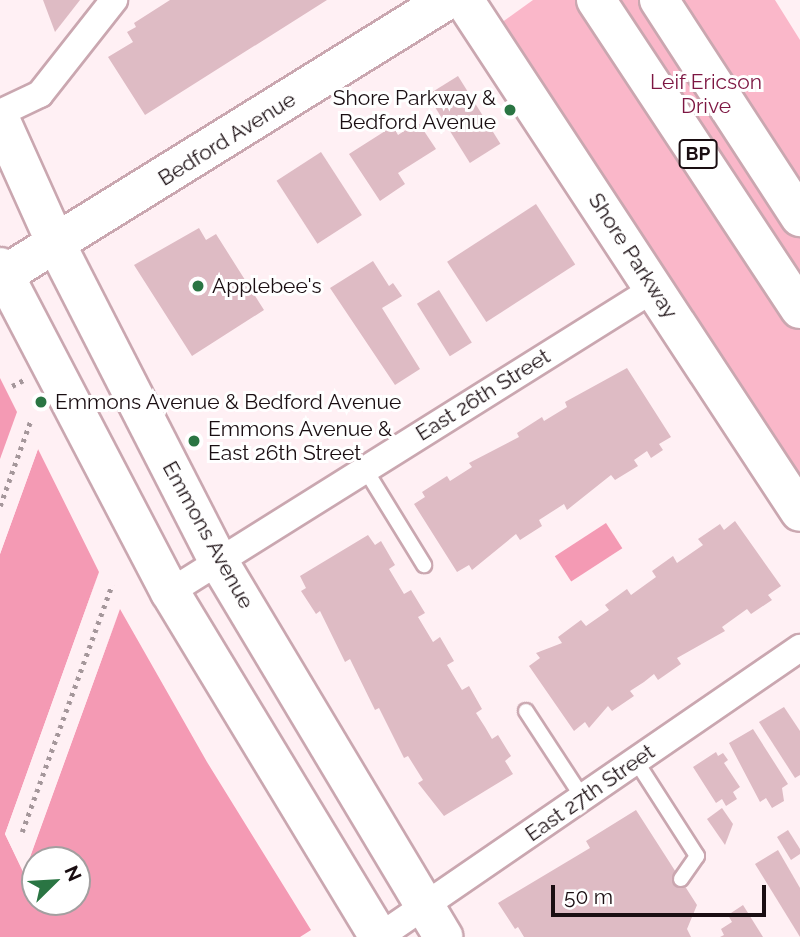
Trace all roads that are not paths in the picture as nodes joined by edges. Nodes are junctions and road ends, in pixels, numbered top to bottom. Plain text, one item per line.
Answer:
1 (114, 0) edge
2 (447, 0) edge
3 (464, 0) edge
4 (596, 0) edge
5 (659, 0) edge
6 (0, 113) edge
7 (0, 119) edge
8 (800, 217) edge
9 (57, 246) junction
10 (2, 271) edge
11 (654, 288) junction
12 (800, 309) edge
13 (365, 469) junction
14 (800, 512) edge
15 (219, 562) junction
16 (424, 565) dead end
17 (170, 592) junction
18 (800, 648) edge
19 (526, 711) dead end
20 (636, 761) junction
21 (583, 798) junction
22 (681, 879) dead end
23 (435, 921) edge
24 (379, 937) edge

1 - 6 street
2 - 9 main road, Bedford Avenue
3 - 11 main road, Shore Parkway
4 - 12 main road, BP
5 - 8 main road, BP
7 - 9 main road, Emmons Avenue
9 - 10 main road, Bedford Avenue
9 - 15 main road, Emmons Avenue
10 - 17 main road
11 - 13 street, East 26th Street
11 - 14 main road, Shore Parkway
13 - 15 street, East 26th Street
13 - 16 lane
15 - 17 street, East 26th Street
15 - 23 main road, Emmons Avenue
17 - 24 main road
18 - 20 street, East 27th Street
19 - 21 lane
20 - 21 street, East 27th Street
20 - 22 lane
21 - 23 street, East 27th Street
23 - 24 street, East 27th Street

